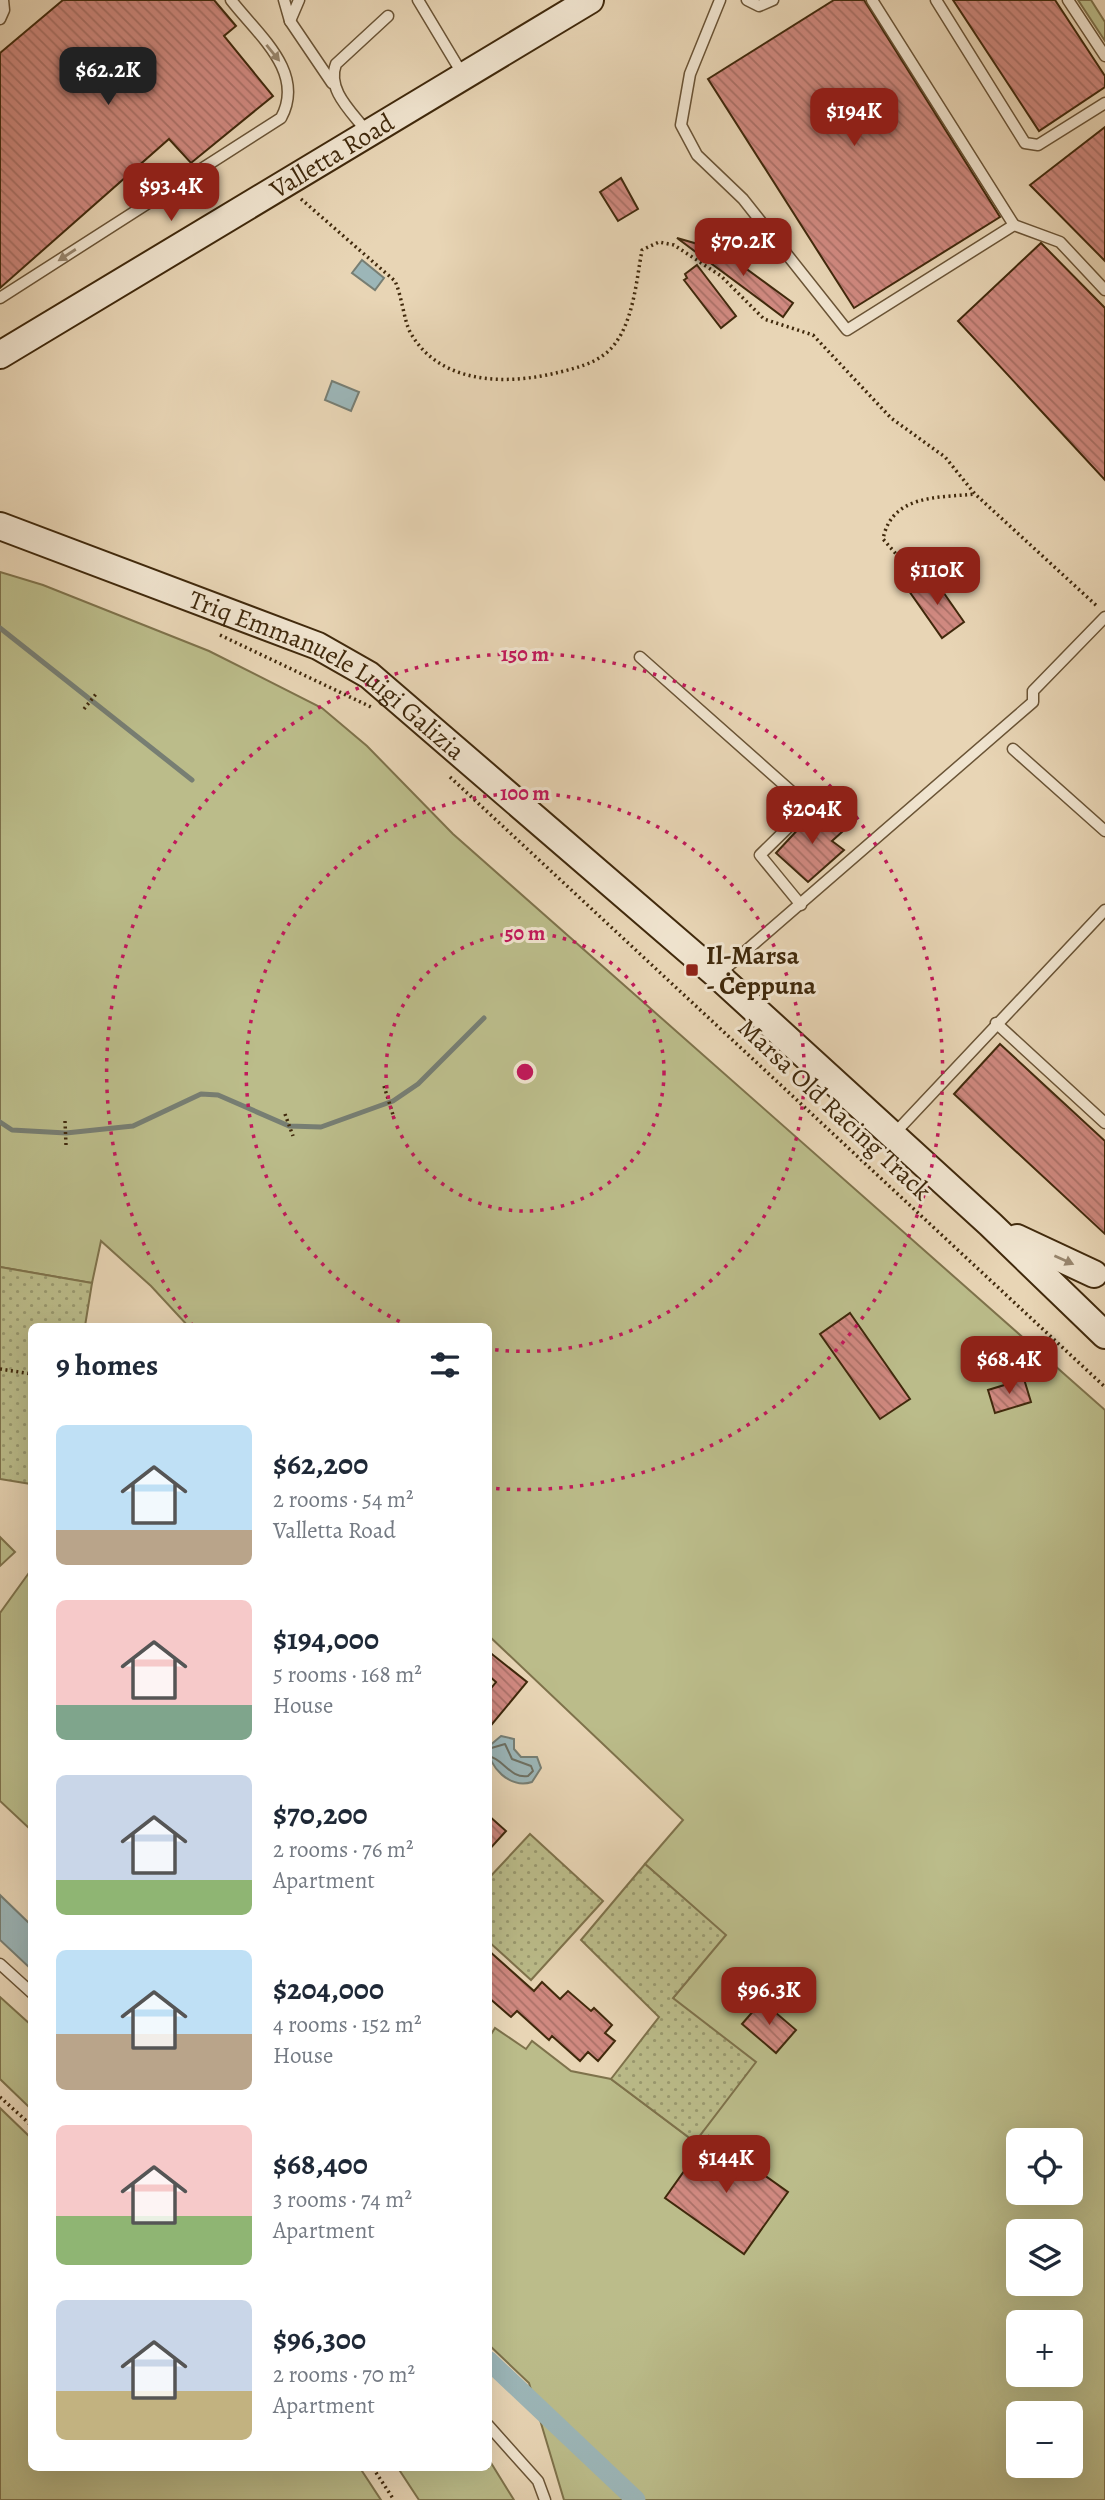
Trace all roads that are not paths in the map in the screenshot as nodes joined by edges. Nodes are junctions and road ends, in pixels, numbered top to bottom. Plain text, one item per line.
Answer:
1 (3, 0) edge
2 (231, 0) edge
3 (284, 0) edge
4 (299, 0) edge
5 (418, 0) edge
6 (590, 0) edge
7 (720, 0) edge
8 (747, 0) edge
9 (774, 0) edge
10 (872, 0) edge
11 (936, 0) edge
12 (1068, 0) edge
13 (388, 16) dead end
14 (0, 19) edge
15 (290, 21) junction
16 (1105, 56) edge
17 (463, 76) junction
18 (332, 83) junction
19 (1105, 103) edge
20 (367, 133) junction
21 (1014, 225) junction
22 (1105, 290) edge
23 (0, 298) edge
24 (0, 355) edge
25 (0, 526) edge
26 (1105, 615) edge
27 (640, 657) dead end
28 (1013, 749) dead end
29 (1105, 831) edge
30 (801, 905) junction
31 (1105, 910) edge
32 (717, 975) junction
33 (996, 1023) junction
34 (1105, 1123) edge
35 (893, 1136) junction
36 (990, 1224) junction
37 (1099, 1273) edge
38 (1076, 1306) junction
39 (1102, 1329) edge
40 (0, 1964) edge
41 (28, 1989) edge
42 (492, 2429) edge
43 (545, 2500) edge

1 - 14 lane
2 -> 23 lane
3 - 15 lane
4 - 15 lane
5 - 17 lane
6 - 17 main road, Valletta Road
7 - 21 lane
8 - 9 lane
10 - 21 lane
11 - 19 lane
12 - 16 lane
13 - 18 lane
15 - 18 lane
17 - 20 main road, Valletta Road
18 - 20 lane
20 - 24 main road, Valletta Road
21 - 22 lane
25 - 32 main road, Triq Emmanuele Luigi Galizia
26 - 30 lane
27 - 30 lane
28 - 29 lane
30 - 32 lane
31 - 33 lane
32 - 35 main road, Triq Emmanuele Luigi Galizia
33 - 34 lane
33 - 35 lane
35 - 36 main road, Triq Emmanuele Luigi Galizia
36 -> 37 main road, Triq Emmanuele Luigi Galizia
36 - 38 main road, Triq Emmanuele Luigi Galizia
37 - 38 main road
38 - 39 main road, Triq Emmanuele Luigi Galizia
40 - 41 lane
42 - 43 lane

